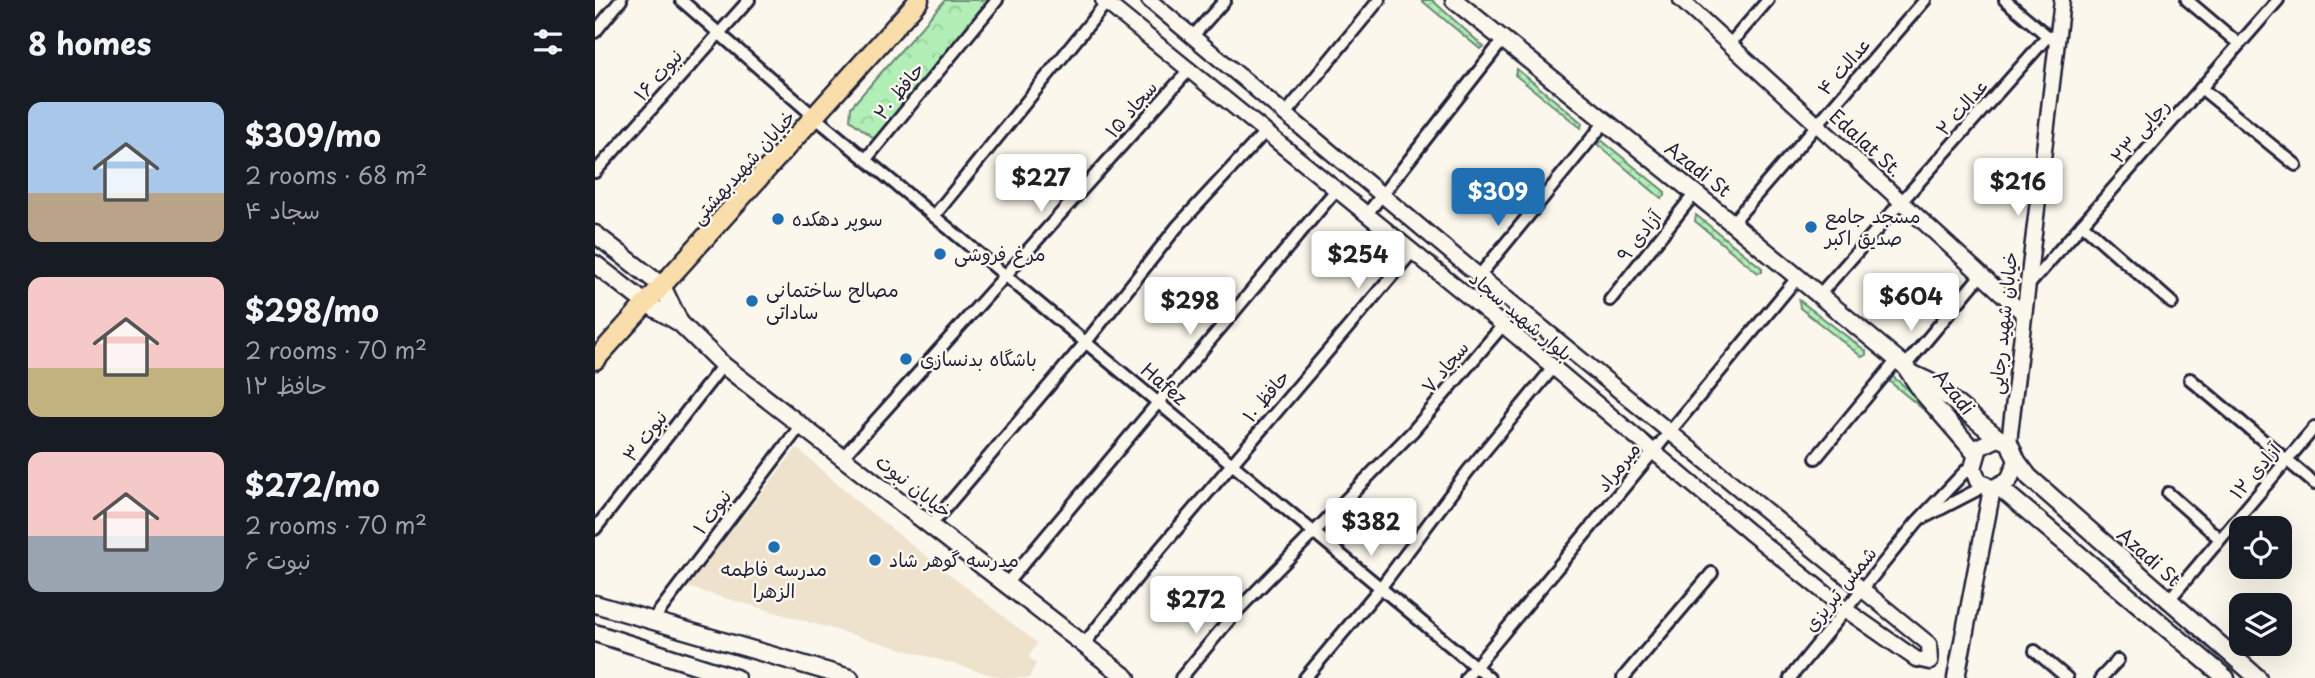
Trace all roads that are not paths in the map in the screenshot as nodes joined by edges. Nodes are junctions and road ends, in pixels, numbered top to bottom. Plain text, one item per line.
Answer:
1 (621, 0) edge
2 (681, 0) edge
3 (749, 0) edge
4 (919, 0) edge
5 (997, 0) edge
6 (1149, 0) edge
7 (1225, 0) edge
8 (1379, 0) edge
9 (1454, 0) edge
10 (1681, 0) edge
11 (1768, 0) edge
12 (1925, 0) edge
13 (2005, 0) edge
14 (2061, 0) edge
15 (2187, 0) edge
16 (2278, 0) edge
17 (1105, 1) edge
18 (597, 27) edge
19 (719, 34) junction
20 (1192, 37) junction
21 (2052, 39) junction
22 (1503, 40) junction
23 (1730, 44) junction
24 (2239, 44) junction
25 (1190, 69) junction
26 (2201, 88) junction
27 (1286, 113) junction
28 (816, 118) junction
29 (1605, 122) junction
30 (1817, 124) junction
31 (1265, 132) junction
32 (866, 159) junction
33 (2296, 165) dead end
34 (595, 172) edge
35 (1336, 190) junction
36 (1695, 193) junction
37 (1383, 195) junction
38 (1902, 202) junction
39 (1367, 214) junction
40 (934, 216) junction
41 (1733, 223) junction
42 (2082, 224) junction
43 (595, 234) edge
44 (1413, 251) junction
45 (595, 264) edge
46 (1479, 275) junction
47 (1980, 275) junction
48 (1007, 276) junction
49 (1797, 278) junction
50 (662, 286) junction
51 (2028, 286) junction
52 (1819, 295) junction
53 (1610, 300) dead end
54 (643, 302) junction
55 (2172, 303) dead end
56 (2024, 314) junction
57 (680, 323) junction
58 (1503, 326) junction
59 (1086, 342) junction
60 (595, 359) edge
61 (723, 365) junction
62 (1905, 367) junction
63 (1553, 368) junction
64 (2190, 379) dead end
65 (1157, 401) junction
66 (801, 425) junction
67 (2315, 428) edge
68 (1669, 431) junction
69 (2003, 440) junction
70 (1654, 450) junction
71 (843, 457) junction
72 (1816, 458) dead end
73 (1975, 458) junction
74 (2287, 460) junction
75 (2017, 461) junction
76 (1232, 463) junction
77 (2315, 484) edge
78 (1992, 488) junction
79 (2168, 493) dead end
80 (1917, 522) junction
81 (930, 525) junction
82 (595, 529) edge
83 (1315, 531) junction
84 (2220, 539) junction
85 (1712, 573) dead end
86 (1006, 584) junction
87 (1381, 587) junction
88 (1861, 591) junction
89 (2168, 601) junction
90 (595, 604) edge
91 (1846, 610) junction
92 (2154, 618) junction
93 (652, 621) junction
94 (595, 634) edge
95 (1084, 644) junction
96 (2035, 651) dead end
97 (2118, 660) dead end
98 (1923, 661) junction
99 (1476, 667) junction
100 (1307, 675) edge
101 (736, 678) edge
102 (851, 678) edge
103 (1127, 678) edge
104 (1181, 678) edge
105 (1467, 678) edge
106 (1489, 678) edge
107 (1623, 678) edge
108 (1790, 678) edge
109 (1930, 678) edge
110 (1956, 678) edge
111 (2067, 678) edge
112 (2101, 678) edge
113 (2226, 678) edge
114 (2258, 678) edge

1 - 18 street
2 - 19 street, Hafez
3 - 19 street, نبوت ۱۶
4 - 28 main road, خیابان شهیدبهشتی
5 - 32 street, حافظ ۲۰
6 - 20 street, بلوار شهید سجاد
7 - 20 street
8 - 27 street
9 - 22 main road, Azadi St
10 - 23 street, Edalat St.
11 - 23 street
12 - 30 street, عدالت ۴
13 - 21 street
14 - 21 street, خیابان شهید رجایی
15 - 24 street
16 - 24 street, رجایی ۲۳
17 - 25 street, بلوار شهید سجاد
17 - 40 street
19 - 28 street, Hafez
19 - 34 street, نبوت ۱۶
20 - 27 street, بلوار شهید سجاد
21 - 38 street, عدالت ۲
21 - 51 street, خیابان شهید رجایی
22 - 29 main road, Azadi St
22 - 37 street
23 - 30 street, Edalat St.
24 - 26 street, رجایی ۲۳
25 - 31 street, بلوار شهید سجاد
25 - 48 street, سجاد ۱۵
26 - 33 street
26 - 42 street, رجایی ۲۳
27 - 37 street, بلوار شهید سجاد
28 - 32 street, Hafez
28 - 50 main road, خیابان شهیدبهشتی
29 - 36 main road, Azadi St
29 - 46 street
30 - 38 street, Edalat St.
30 - 41 street, عدالت ۴
31 - 35 street, بلوار شهید سجاد
31 - 59 street
32 - 40 street, Hafez
35 - 39 street, بلوار شهید سجاد
35 - 65 street
36 - 41 main road, Azadi St
36 - 53 street, آزادی ۹
37 - 39 street
37 - 46 street, بلوار شهید سجاد
38 - 47 street, Edalat St.
38 - 52 street, عدالت ۲
39 - 44 street, بلوار شهید سجاد
40 - 48 street, Hafez
41 - 49 main road, Azadi St
42 - 51 street, رجایی ۲۳
42 - 55 street
43 - 50 main road
44 - 58 street, بلوار شهید سجاد
44 - 76 street, حافظ ۱۰
45 - 54 main road, خیابان نبوت
46 - 68 street, بلوار شهید سجاد
47 - 56 street, Edalat St.
47 - 62 street
48 - 59 street, Hafez
48 - 71 street, سجاد ۱۵
49 - 52 main road, Azadi St
49 - 68 street, میرمراد
50 - 54 main road, خیابان شهیدبهشتی
50 - 57 main road, خیابان نبوت
51 - 56 street, خیابان شهید رجایی
52 - 62 main road, Azadi St
54 - 57 main road, خیابان نبوت
54 - 60 main road, خیابان شهیدبهشتی
56 - 69 street, خیابان شهید رجایی
57 - 61 main road, خیابان نبوت
58 - 63 street, بلوار شهید سجاد
58 - 83 street, سجاد ۷
59 - 65 street, Hafez
59 - 81 street
61 - 66 main road, خیابان نبوت
61 - 82 street, نبوت ۳
62 - 69 main road, Azadi
62 - 72 street
62 - 73 main road, Azadi
63 - 70 street, بلوار شهید سجاد
63 - 87 street
64 - 74 street
65 - 76 street, Hafez
65 - 86 street
66 - 71 main road, خیابان نبوت
66 - 93 street, نبوت ۱
67 - 74 street, آزادی ۱۲
68 - 70 street, میرمراد
68 - 88 street, بلوار شهید سجاد
69 - 73 main road
69 - 75 main road
70 - 91 street, بلوار شهید سجاد
70 - 99 street, میرمراد
71 - 81 main road, خیابان نبوت
73 - 78 main road
73 - 80 street, شمس تبریزی
74 - 77 street
74 - 84 street, آزادی ۱۲
75 - 78 main road
75 - 89 main road, Azadi St
76 - 83 street, Hafez
76 - 95 street, حافظ ۱۰
78 - 80 street
78 - 92 main road
78 - 110 main road
79 - 84 street
80 - 88 street, شمس تبریزی
81 - 86 main road, خیابان نبوت
83 - 87 street, Hafez
83 - 104 street, سجاد ۷
84 - 89 street, آزادی ۱۲
85 - 107 street
86 - 95 main road, خیابان نبوت
87 - 99 street, Hafez
87 - 100 street
88 - 91 street, شمس تبریزی
88 - 98 street, بلوار شهید سجاد
89 - 92 main road
89 - 114 main road, Azadi St
90 - 93 main road
91 - 98 street, بلوار شهید سجاد
91 - 108 street, شمس تبریزی
92 - 113 main road
93 - 102 main road
94 - 101 main road
95 - 103 main road, خیابان نبوت
96 - 111 street
97 - 112 street
98 - 109 street
99 - 105 street, میرمراد
99 - 106 street, Hafez

